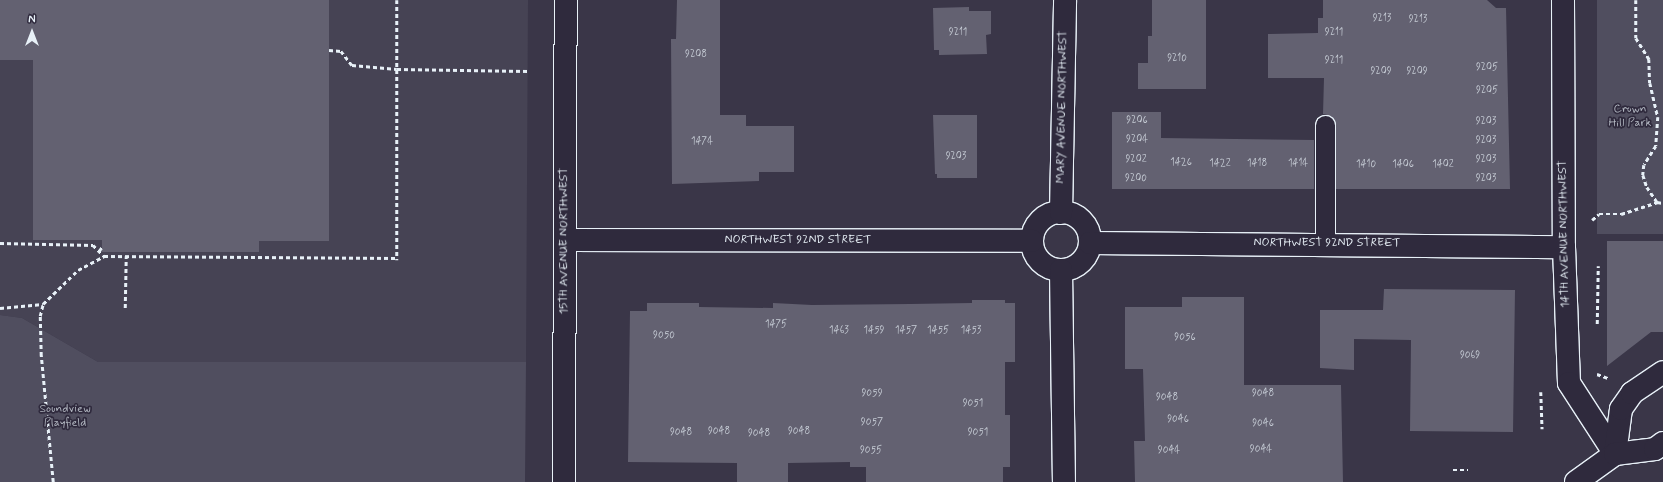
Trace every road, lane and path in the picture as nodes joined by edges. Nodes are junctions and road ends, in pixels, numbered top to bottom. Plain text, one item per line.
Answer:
1 (397, 0) edge
2 (566, 0) edge
3 (1065, 0) edge
4 (1562, 0) edge
5 (1636, 0) edge
6 (329, 50) dead end
7 (397, 69) junction
8 (529, 71) dead end
9 (1325, 125) dead end
10 (1658, 202) junction
11 (1663, 203) edge
12 (1061, 213) junction
13 (1599, 214) dead end
14 (565, 240) junction
15 (1032, 241) junction
16 (0, 243) edge
17 (1090, 243) junction
18 (1325, 244) junction
19 (102, 247) dead end
20 (1564, 247) junction
21 (99, 251) junction
22 (104, 256) junction
23 (126, 256) junction
24 (1598, 266) dead end
25 (1061, 270) junction
26 (43, 304) junction
27 (0, 308) edge
28 (125, 308) dead end
29 (1597, 328) dead end
30 (1597, 366) dead end
31 (1663, 372) edge
32 (1610, 379) dead end
33 (1663, 443) edge
34 (1615, 454) junction
35 (1454, 470) dead end
36 (1468, 470) dead end
37 (53, 482) edge
38 (564, 482) edge
39 (1064, 482) edge
40 (1576, 482) edge

1 - 7 path
2 - 14 street, 15TH AVENUE NORTHWEST
3 - 12 street, MARY AVENUE NORTHWEST
4 - 20 street, 14TH AVENUE NORTHWEST
5 - 10 path
6 - 7 path
7 - 8 path
7 - 23 path
9 - 18 lane
10 - 11 path
10 - 13 path
12 - 15 street
12 - 17 street
14 - 15 street, NORTHWEST 92ND STREET
14 - 38 street, 15TH AVENUE NORTHWEST
15 - 25 street
16 - 21 path
17 - 18 street, NORTHWEST 92ND STREET
17 - 25 street
18 - 20 street, NORTHWEST 92ND STREET
19 - 21 path
20 - 34 street, 14TH AVENUE NORTHWEST
21 - 22 path
22 - 23 path
22 - 26 path
23 - 28 path
24 - 29 path
25 - 39 street
26 - 27 path
26 - 37 path
30 - 32 path
31 - 34 street
33 - 34 street
34 - 40 street
35 - 36 path

